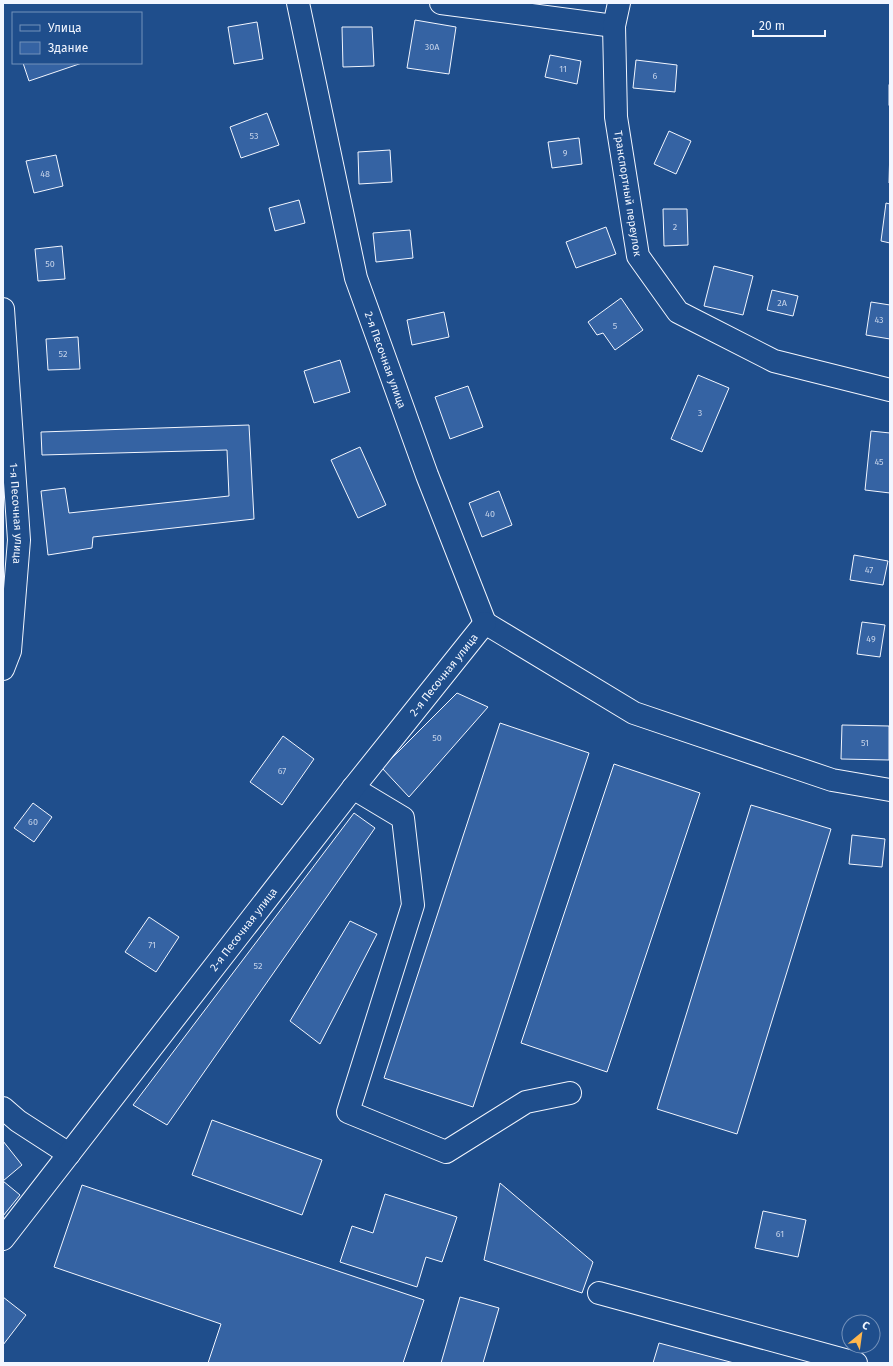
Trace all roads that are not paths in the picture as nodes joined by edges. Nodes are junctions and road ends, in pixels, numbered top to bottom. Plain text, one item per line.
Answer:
1 (298, 3) edge
2 (441, 3) edge
3 (619, 3) edge
4 (614, 26) junction
5 (3, 309) edge
6 (890, 390) edge
7 (7, 426) edge
8 (485, 623) junction
9 (3, 669) edge
10 (353, 788) junction
11 (890, 790) edge
12 (570, 1093) dead end
13 (3, 1108) edge
14 (69, 1154) junction
15 (3, 1239) edge
16 (599, 1293) dead end
17 (856, 1363) edge

1 - 8 street, 2-я Песочная улица
2 - 4 street
3 - 4 street, Транспортный переулок
4 - 6 street, Транспортный переулок
5 - 7 street, 1-я Песочная улица
7 - 9 street, 1-я Песочная улица
8 - 10 street, 2-я Песочная улица
8 - 11 street
10 - 12 street
10 - 14 street, 2-я Песочная улица
13 - 14 street
14 - 15 street, 2-я Песочная улица
16 - 17 street

